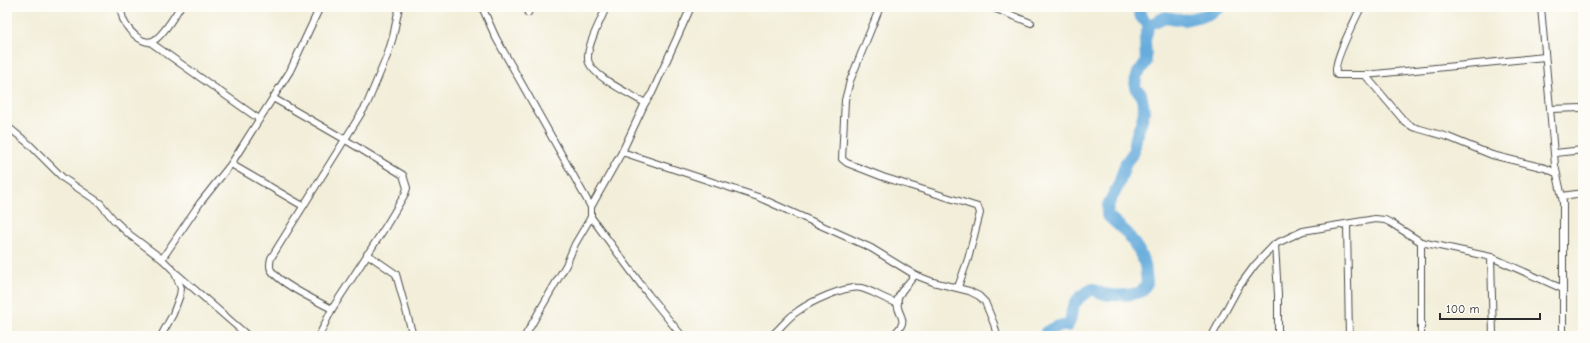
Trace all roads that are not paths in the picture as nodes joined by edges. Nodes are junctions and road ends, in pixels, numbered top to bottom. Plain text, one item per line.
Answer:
1 (120, 7) edge
2 (180, 7) edge
3 (320, 7) edge
4 (399, 7) edge
5 (482, 7) edge
6 (531, 7) edge
7 (606, 7) edge
8 (690, 7) edge
9 (880, 7) edge
10 (991, 7) edge
11 (1361, 7) edge
12 (1542, 7) edge
13 (528, 13) dead end
14 (1031, 23) dead end
15 (150, 42) junction
16 (1545, 57) junction
17 (1365, 75) junction
18 (273, 98) junction
19 (645, 103) junction
20 (1583, 108) edge
21 (1550, 109) junction
22 (259, 119) junction
23 (7, 126) edge
24 (344, 139) junction
25 (1583, 150) edge
26 (622, 152) junction
27 (1554, 153) junction
28 (230, 164) junction
29 (1556, 173) junction
30 (1583, 193) edge
31 (1562, 196) junction
32 (303, 206) junction
33 (591, 207) junction
34 (591, 217) junction
35 (1347, 225) junction
36 (1421, 242) junction
37 (1275, 244) junction
38 (367, 254) junction
39 (1491, 257) junction
40 (162, 259) junction
41 (174, 271) junction
42 (915, 275) junction
43 (958, 287) junction
44 (1563, 289) junction
45 (898, 303) junction
46 (332, 309) junction
47 (774, 335) edge
48 (161, 336) edge
49 (248, 336) edge
50 (319, 336) edge
51 (412, 336) edge
52 (525, 336) edge
53 (682, 336) edge
54 (891, 336) edge
55 (997, 336) edge
56 (1213, 336) edge
57 (1278, 336) edge
58 (1349, 336) edge
59 (1420, 336) edge
60 (1492, 336) edge
61 (1563, 336) edge

1 - 15 street
2 - 15 street
3 - 18 street
4 - 24 street
5 - 33 street
6 - 13 street
7 - 19 street
8 - 19 street
9 - 43 street
10 - 14 street
11 - 17 street
12 - 16 street
15 - 22 street
16 - 17 street
16 - 21 street
17 - 29 street
18 - 22 street
18 - 24 street
19 - 26 street
20 - 21 street
21 - 27 street
22 - 28 street
23 - 40 street
24 - 32 street
24 - 38 street
25 - 27 street
26 - 33 street
26 - 42 street
27 - 29 street
28 - 32 street
28 - 40 street
29 - 31 street
30 - 31 street
31 - 44 street
32 - 46 street
33 - 34 street
34 - 52 street
34 - 53 street
35 - 36 street
35 - 37 street
35 - 58 street
36 - 39 street
36 - 59 street
37 - 56 street
37 - 57 street
38 - 46 street
38 - 51 street
39 - 44 street
39 - 60 street
40 - 41 street
41 - 48 street
41 - 49 street
42 - 43 street
42 - 45 street
43 - 55 street
44 - 61 street
45 - 47 street
45 - 54 street
46 - 50 street

